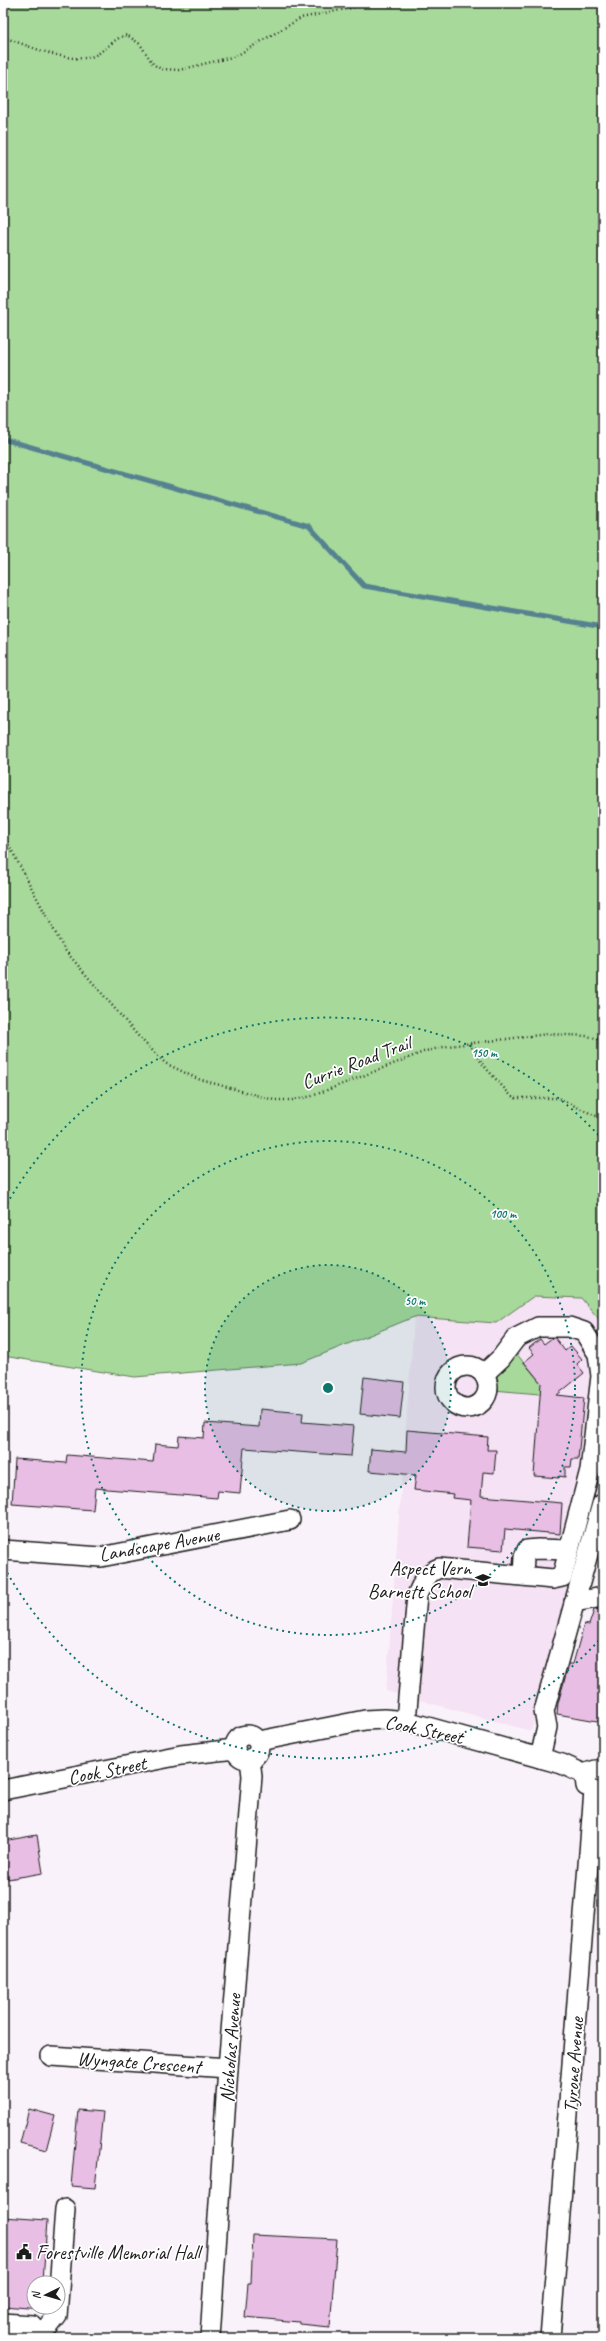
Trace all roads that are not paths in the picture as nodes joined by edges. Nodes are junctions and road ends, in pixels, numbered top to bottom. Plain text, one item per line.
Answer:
1 (484, 1374) dead end
2 (602, 1504) dead end
3 (290, 1520) dead end
4 (600, 1524) edge
5 (3, 1550) edge
6 (569, 1550) junction
7 (523, 1576) junction
8 (603, 1596) edge
9 (574, 1602) junction
10 (406, 1721) junction
11 (242, 1754) junction
12 (540, 1758) junction
13 (597, 1782) edge
14 (3, 1790) edge
15 (51, 2056) dead end
16 (228, 2068) junction
17 (65, 2208) dead end
18 (3, 2323) edge
19 (37, 2335) edge
20 (210, 2338) edge
21 (550, 2338) edge

1 - 6 street
2 - 4 street
3 - 5 street, Landscape Avenue
4 - 9 street
6 - 7 street
6 - 7 street
7 - 10 street
8 - 9 street
9 - 12 street
10 - 11 street, Cook Street
10 - 12 street, Cook Street
11 - 14 street, Cook Street
11 - 16 street, Nicholas Avenue
12 - 13 street, Cook Street
13 - 21 street, Tyrone Avenue
15 - 16 street, Wyngate Crescent
16 - 20 street, Nicholas Avenue
17 - 19 street
18 - 19 street

